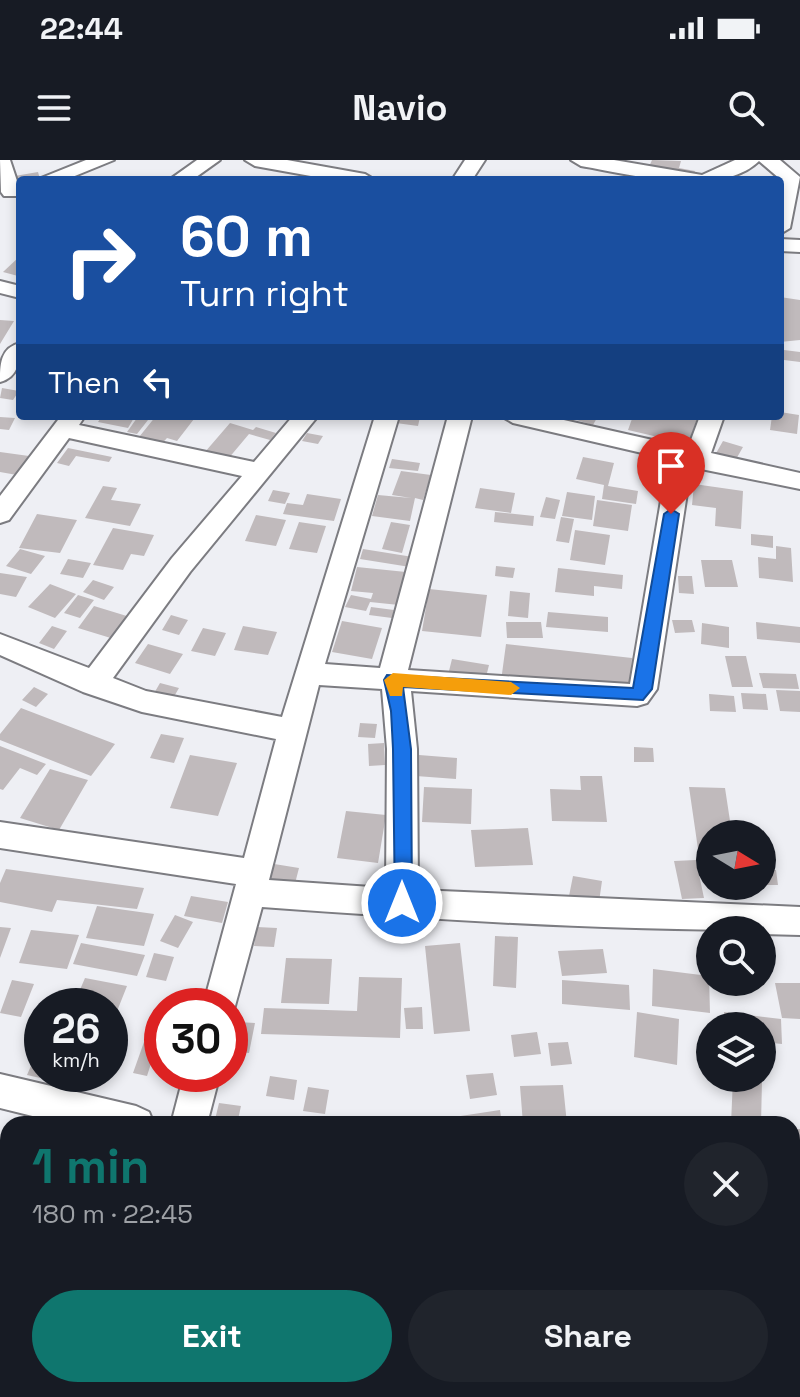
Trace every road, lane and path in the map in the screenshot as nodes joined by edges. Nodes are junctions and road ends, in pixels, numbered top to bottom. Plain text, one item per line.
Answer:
1 (0, 160) edge
2 (104, 160) edge
3 (210, 160) edge
4 (255, 160) edge
5 (581, 160) edge
6 (750, 160) edge
7 (768, 160) edge
8 (58, 176) edge
9 (185, 176) edge
10 (343, 176) edge
11 (674, 176) edge
12 (716, 176) edge
13 (10, 192) edge
14 (784, 208) edge
15 (16, 355) edge
16 (0, 375) edge
17 (303, 420) edge
18 (386, 420) edge
19 (459, 420) edge
20 (530, 420) edge
21 (710, 420) edge
22 (68, 422) edge
23 (688, 458) junction
24 (258, 471) junction
25 (800, 481) edge
26 (0, 514) edge
27 (0, 644) edge
28 (308, 674) junction
29 (393, 680) junction
30 (93, 684) junction
31 (293, 731) junction
32 (0, 835) edge
33 (251, 882) junction
34 (402, 903) junction
35 (800, 921) edge
36 (224, 988) edge
37 (0, 1091) edge
38 (197, 1092) edge
39 (103, 1116) edge
40 (191, 1116) edge

1 - 13 street
2 - 8 street
3 - 9 street
4 - 10 street
5 - 11 street
6 - 12 street
7 - 14 street
15 - 16 street
17 - 24 street
18 - 28 street
19 - 29 street
20 - 23 street
21 - 23 street
22 - 24 street
22 - 26 street
23 - 25 street
23 - 29 street
24 - 30 street
27 - 30 street
28 - 29 street
28 - 31 street
29 - 34 street
30 - 31 street
31 - 33 street
32 - 33 street
33 - 34 street
33 - 36 street
34 - 35 street
37 - 39 street
38 - 40 street

